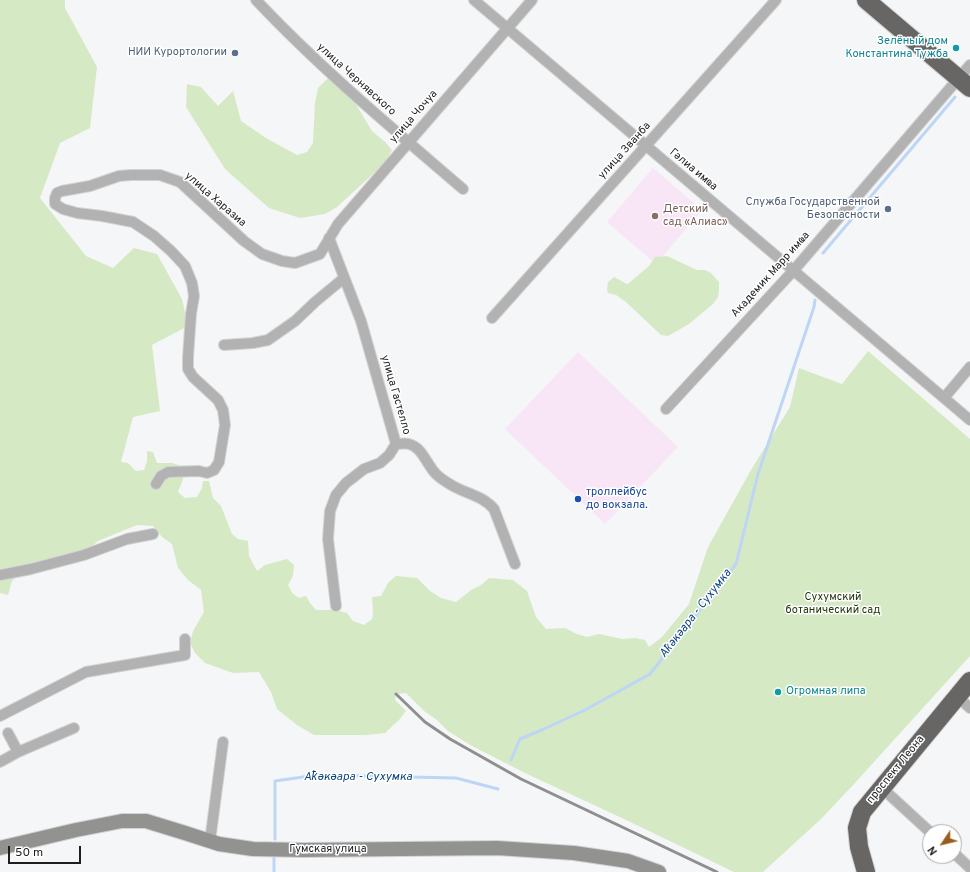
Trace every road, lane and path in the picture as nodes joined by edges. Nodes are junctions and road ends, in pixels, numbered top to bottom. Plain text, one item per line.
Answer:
1 (256, 0) edge
2 (474, 0) edge
3 (532, 0) edge
4 (776, 0) edge
5 (866, 0) edge
6 (507, 28) junction
7 (970, 65) edge
8 (964, 83) edge
9 (408, 143) junction
10 (646, 146) junction
11 (462, 189) dead end
12 (329, 238) junction
13 (320, 254) joint
14 (794, 270) junction
15 (344, 278) junction
16 (492, 318) dead end
17 (224, 345) dead end
18 (970, 367) edge
19 (944, 398) junction
20 (666, 409) dead end
21 (970, 420) edge
22 (396, 444) junction
23 (156, 484) dead end
24 (153, 534) dead end
25 (515, 564) dead end
26 (0, 575) edge
27 (336, 606) dead end
28 (185, 639) dead end
29 (970, 681) edge
30 (956, 696) junction
31 (970, 708) edge
32 (0, 716) edge
33 (74, 728) dead end
34 (8, 734) dead end
35 (222, 742) dead end
36 (18, 752) junction
37 (0, 762) edge
38 (882, 788) junction
39 (922, 825) edge
40 (210, 841) junction
41 (0, 848) edge
42 (962, 860) edge
43 (970, 868) edge
44 (659, 872) edge
45 (866, 872) edge

1 - 9 street, улица Чернявского
2 - 6 street, Гәлиа имҩа
3 - 6 street, улица Чочуа
4 - 10 street, улица Званба
5 - 8 highway
6 - 9 street, улица Чочуа
6 - 10 street, Гәлиа имҩа
7 - 8 street, Академик Марр имҩа
8 - 14 street, Академик Марр имҩа
9 - 11 street, улица Чернявского
9 - 12 street, улица Чочуа
10 - 14 street, Гәлиа имҩа
10 - 16 street, улица Званба
12 - 13 street, улица Чочуа
12 - 15 street, улица Гастелло
13 - 23 street, улица Харазиа
14 - 19 street, Гәлиа имҩа
14 - 20 street, Академик Марр имҩа
15 - 17 street
15 - 22 street, улица Гастелло
18 - 19 street
19 - 21 street, Гәлиа имҩа
22 - 25 street
22 - 27 street, улица Гастелло
24 - 26 street
28 - 32 street
29 - 30 highway, проспект Леона
30 - 31 street
30 - 38 highway, проспект Леона
33 - 36 street
34 - 36 street
35 - 40 street
36 - 37 street
38 - 39 street
38 - 45 highway, проспект Леона
40 - 41 street, Гумская улица
40 - 44 street, Гумская улица
42 - 43 street

